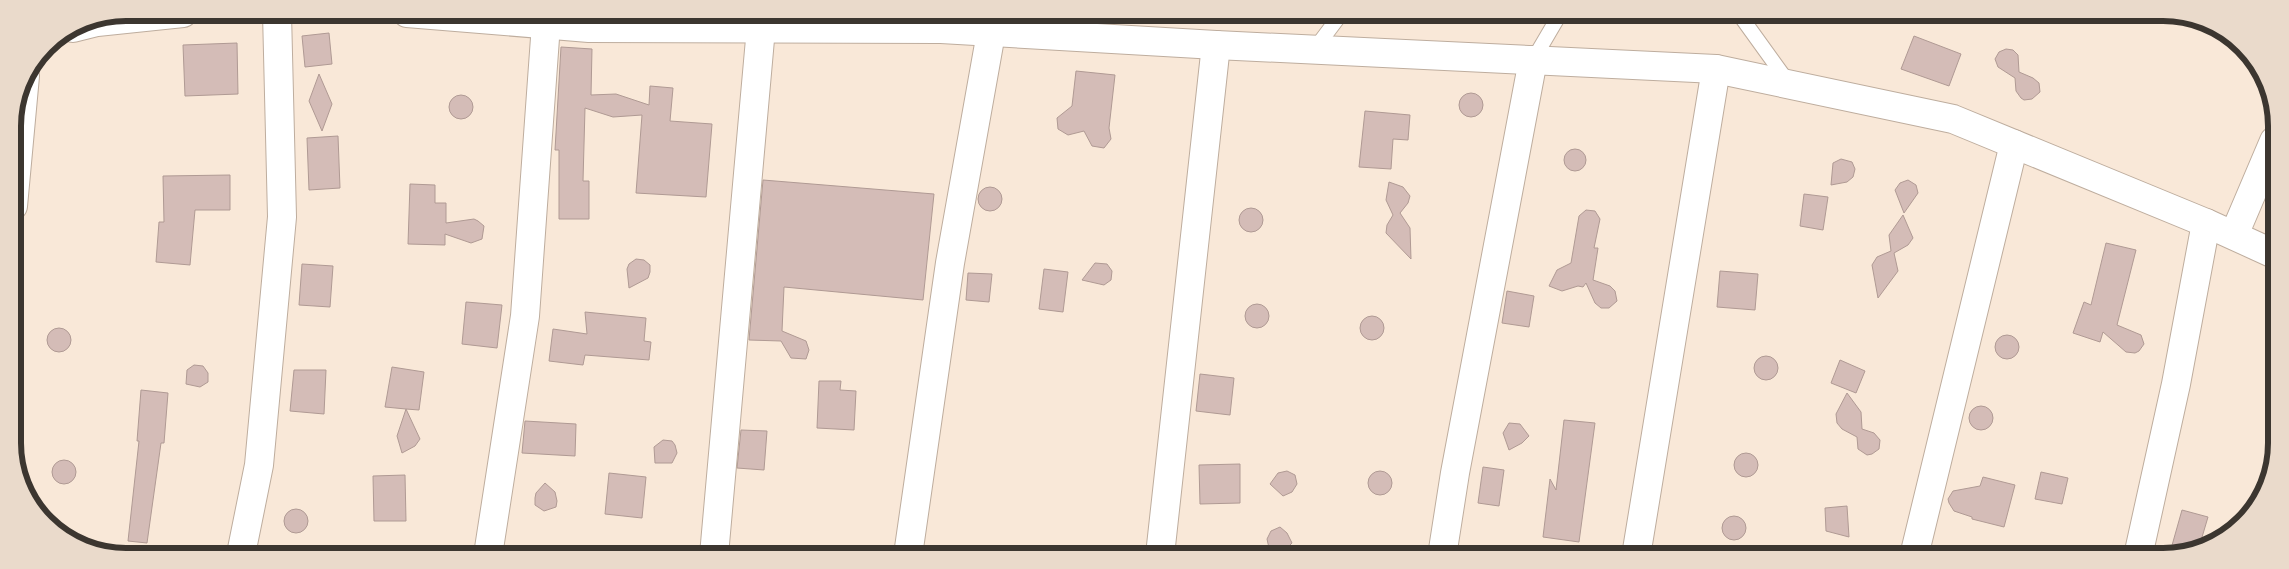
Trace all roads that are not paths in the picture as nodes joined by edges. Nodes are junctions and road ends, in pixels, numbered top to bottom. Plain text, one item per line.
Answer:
1 (277, 21) edge
2 (525, 21) edge
3 (946, 21) edge
4 (1336, 21) edge
5 (1556, 21) edge
6 (1744, 21) edge
7 (546, 24) junction
8 (761, 28) junction
9 (991, 33) junction
10 (1216, 45) junction
11 (1314, 50) junction
12 (1533, 60) junction
13 (1716, 69) junction
14 (1790, 84) junction
15 (23, 110) edge
16 (21, 126) edge
17 (2014, 144) junction
18 (2268, 155) edge
19 (2206, 223) junction
20 (2234, 235) junction
21 (2268, 251) edge
22 (242, 548) edge
23 (489, 548) edge
24 (715, 548) edge
25 (909, 548) edge
26 (1161, 548) edge
27 (1443, 548) edge
28 (1637, 548) edge
29 (1916, 548) edge
30 (2140, 548) edge

1 - 22 street
2 - 7 street
3 - 8 street
3 - 9 street
4 - 11 lane
5 - 12 lane
6 - 14 lane
7 - 8 street
7 - 23 street
8 - 24 street
9 - 10 street
9 - 25 street
10 - 11 street
10 - 26 street
11 - 12 street
12 - 13 street
12 - 27 street
13 - 14 street
13 - 28 street
14 - 17 street
15 - 16 street
17 - 19 street
17 - 29 street
18 - 20 street
19 - 20 street
19 - 30 street
20 - 21 street

